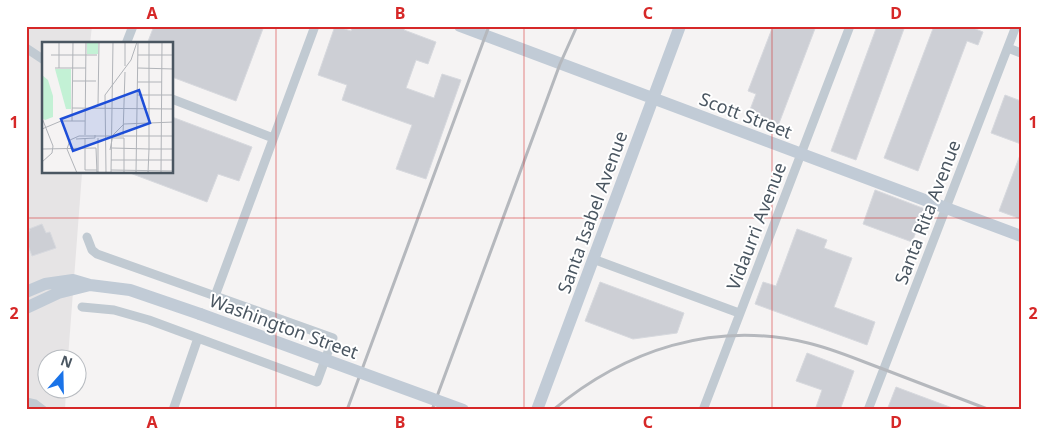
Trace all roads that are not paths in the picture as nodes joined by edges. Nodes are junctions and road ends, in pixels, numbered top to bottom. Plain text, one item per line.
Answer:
1 (133, 26) edge
2 (315, 26) edge
3 (460, 26) edge
4 (680, 26) edge
5 (850, 26) edge
6 (1016, 26) edge
7 (127, 42) edge
8 (26, 48) edge
9 (1008, 48) junction
10 (1021, 53) edge
11 (42, 59) edge
12 (652, 98) junction
13 (174, 101) edge
14 (273, 138) junction
15 (801, 155) junction
16 (946, 207) junction
17 (1021, 236) edge
18 (87, 237) dead end
19 (593, 259) junction
20 (90, 285) junction
21 (26, 292) edge
22 (214, 296) junction
23 (82, 307) dead end
24 (26, 308) edge
25 (739, 312) junction
26 (198, 338) junction
27 (26, 402) edge
28 (43, 410) edge
29 (174, 410) edge
30 (463, 410) edge
31 (537, 410) edge
32 (703, 410) edge
33 (868, 410) edge

1 - 7 street
2 - 14 street
3 - 12 main road, Scott Street
4 - 12 main road, Santa Isabel Avenue
5 - 15 street, Vidaurri Avenue
6 - 9 street, Santa Rita Avenue
8 - 11 street
9 - 10 street
9 - 16 street, Santa Rita Avenue
12 - 15 main road, Scott Street
12 - 19 main road, Santa Isabel Avenue
13 - 14 street
14 - 22 street
15 - 16 main road, Scott Street
15 - 25 street, Vidaurri Avenue
16 - 17 main road, Scott Street
16 - 33 street, Santa Rita Avenue
18 - 22 street
19 - 25 street
19 - 31 main road, Santa Isabel Avenue
20 - 21 main road, Washington Street
20 - 24 main road
20 - 30 main road, Washington Street, bridge
22 - 26 street
23 - 26 street
25 - 32 street, Vidaurri Avenue
26 - 29 street
27 - 28 street

